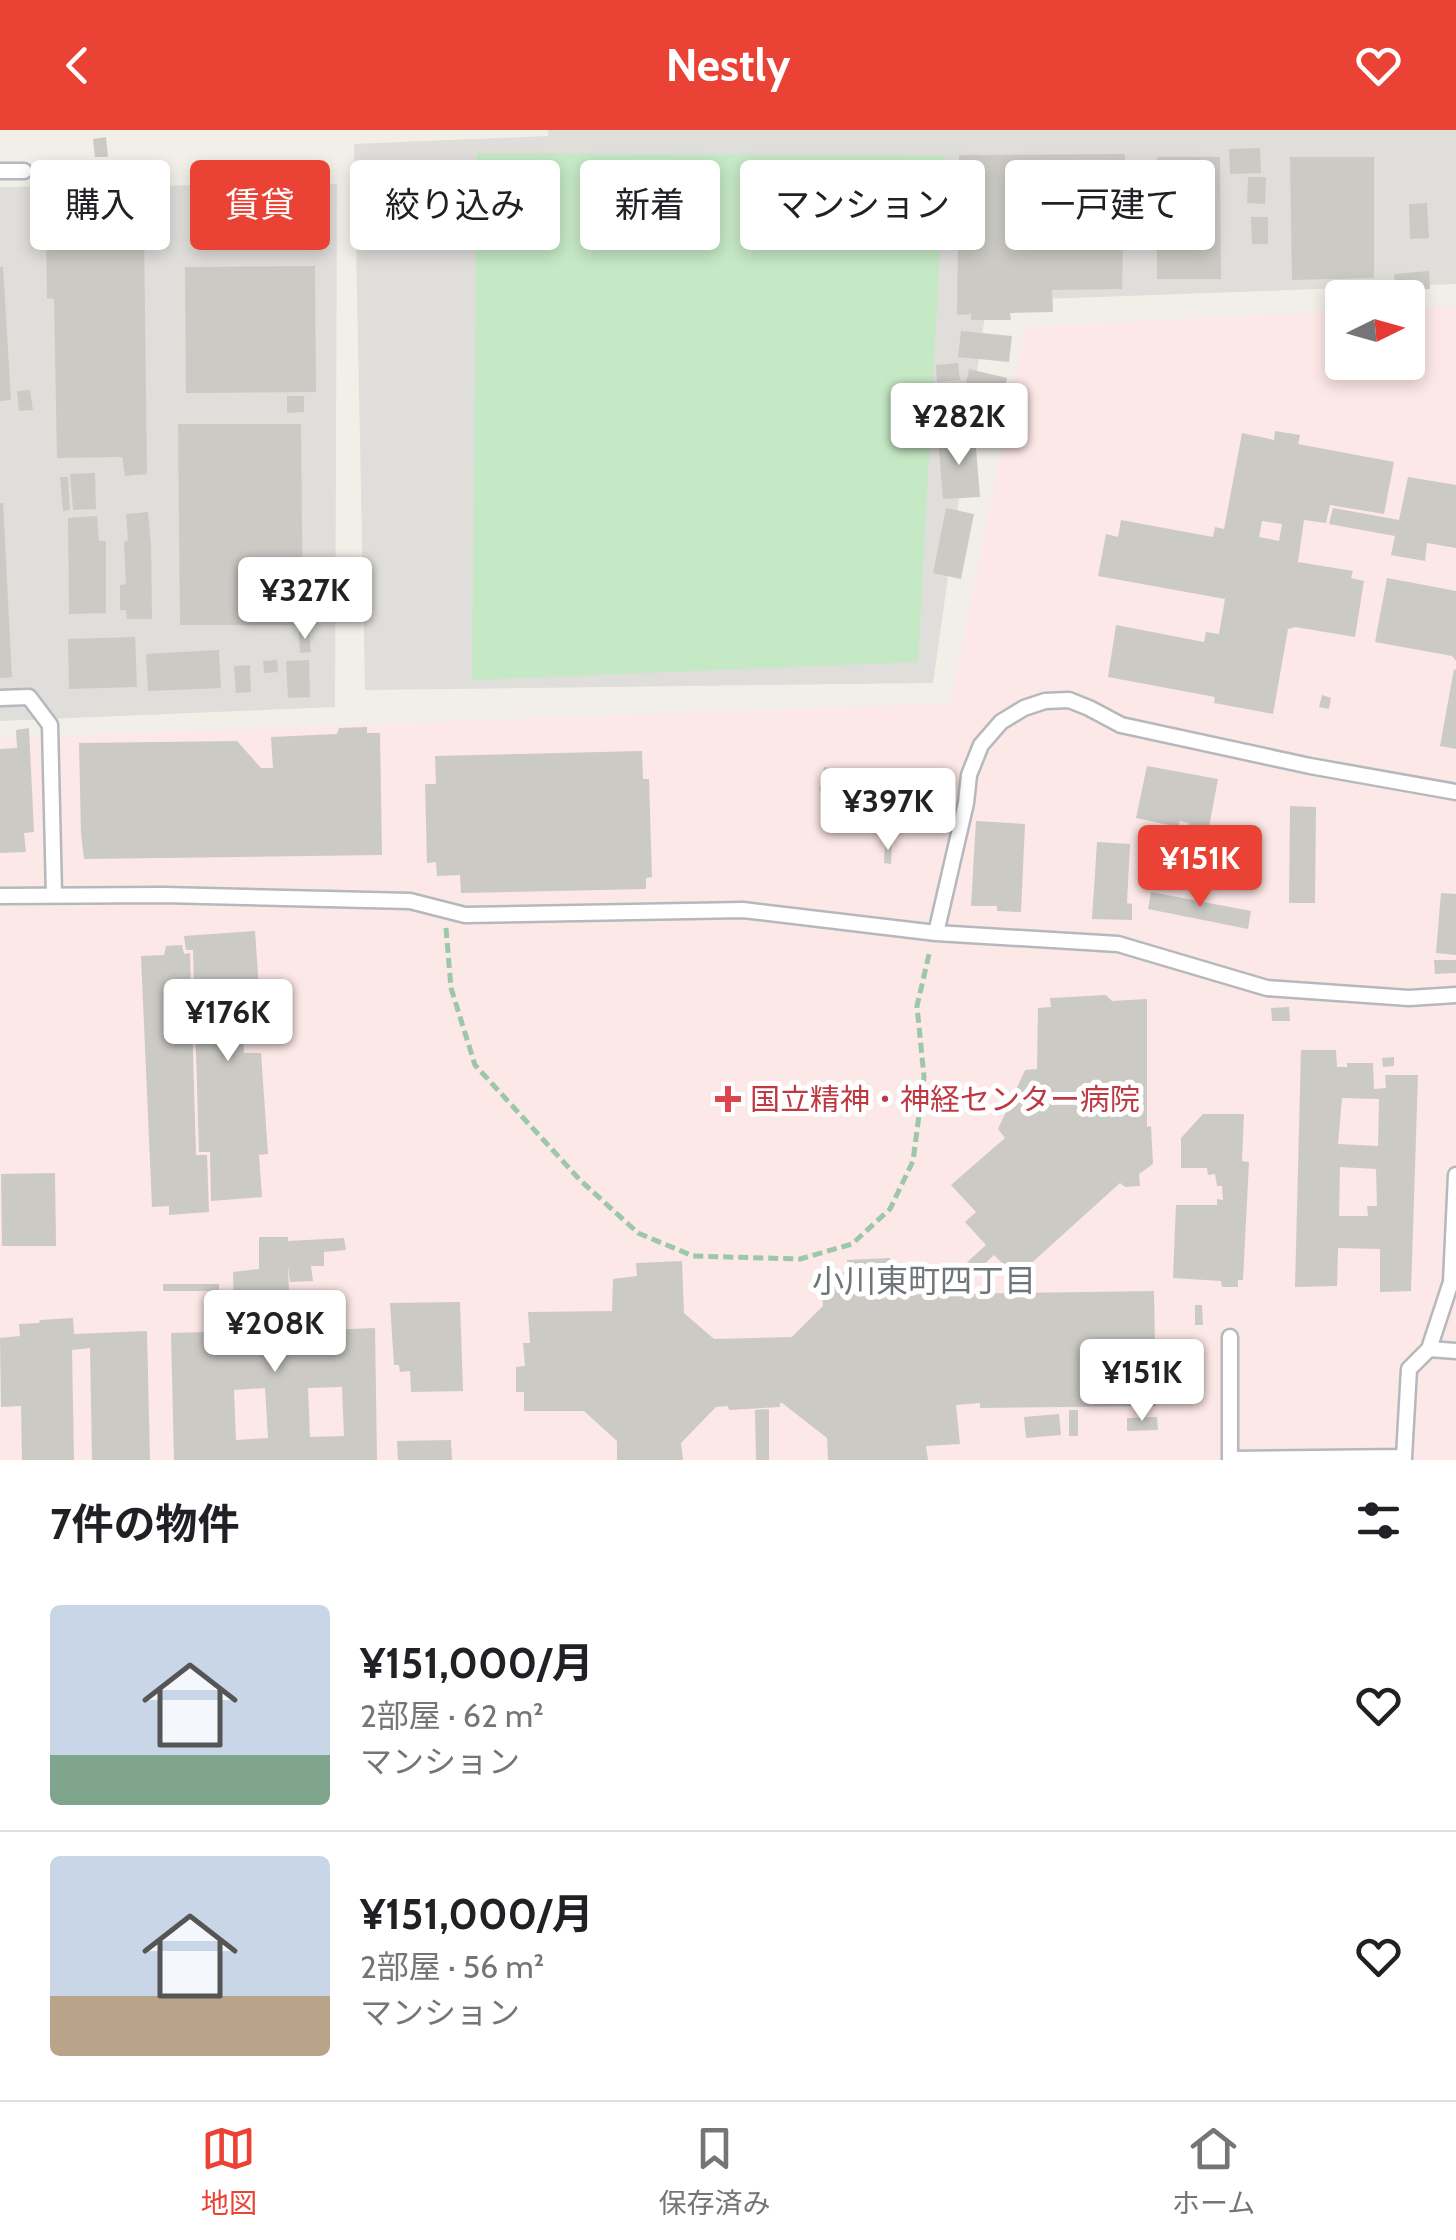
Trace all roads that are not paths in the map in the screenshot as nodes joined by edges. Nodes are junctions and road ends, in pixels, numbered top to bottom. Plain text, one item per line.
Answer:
1 (0, 171) edge
2 (24, 171) dead end
3 (0, 698) edge
4 (1456, 792) edge
5 (54, 895) junction
6 (0, 896) edge
7 (936, 933) junction
8 (1456, 995) edge
9 (1456, 1174) edge
10 (1230, 1337) dead end
11 (1428, 1349) junction
12 (1456, 1351) edge
13 (1404, 1458) edge

1 - 2 lane
3 - 5 lane
4 - 7 lane
5 - 6 lane
5 - 7 lane
7 - 8 lane
9 - 11 lane
10 - 13 lane
11 - 12 lane
11 - 13 lane

